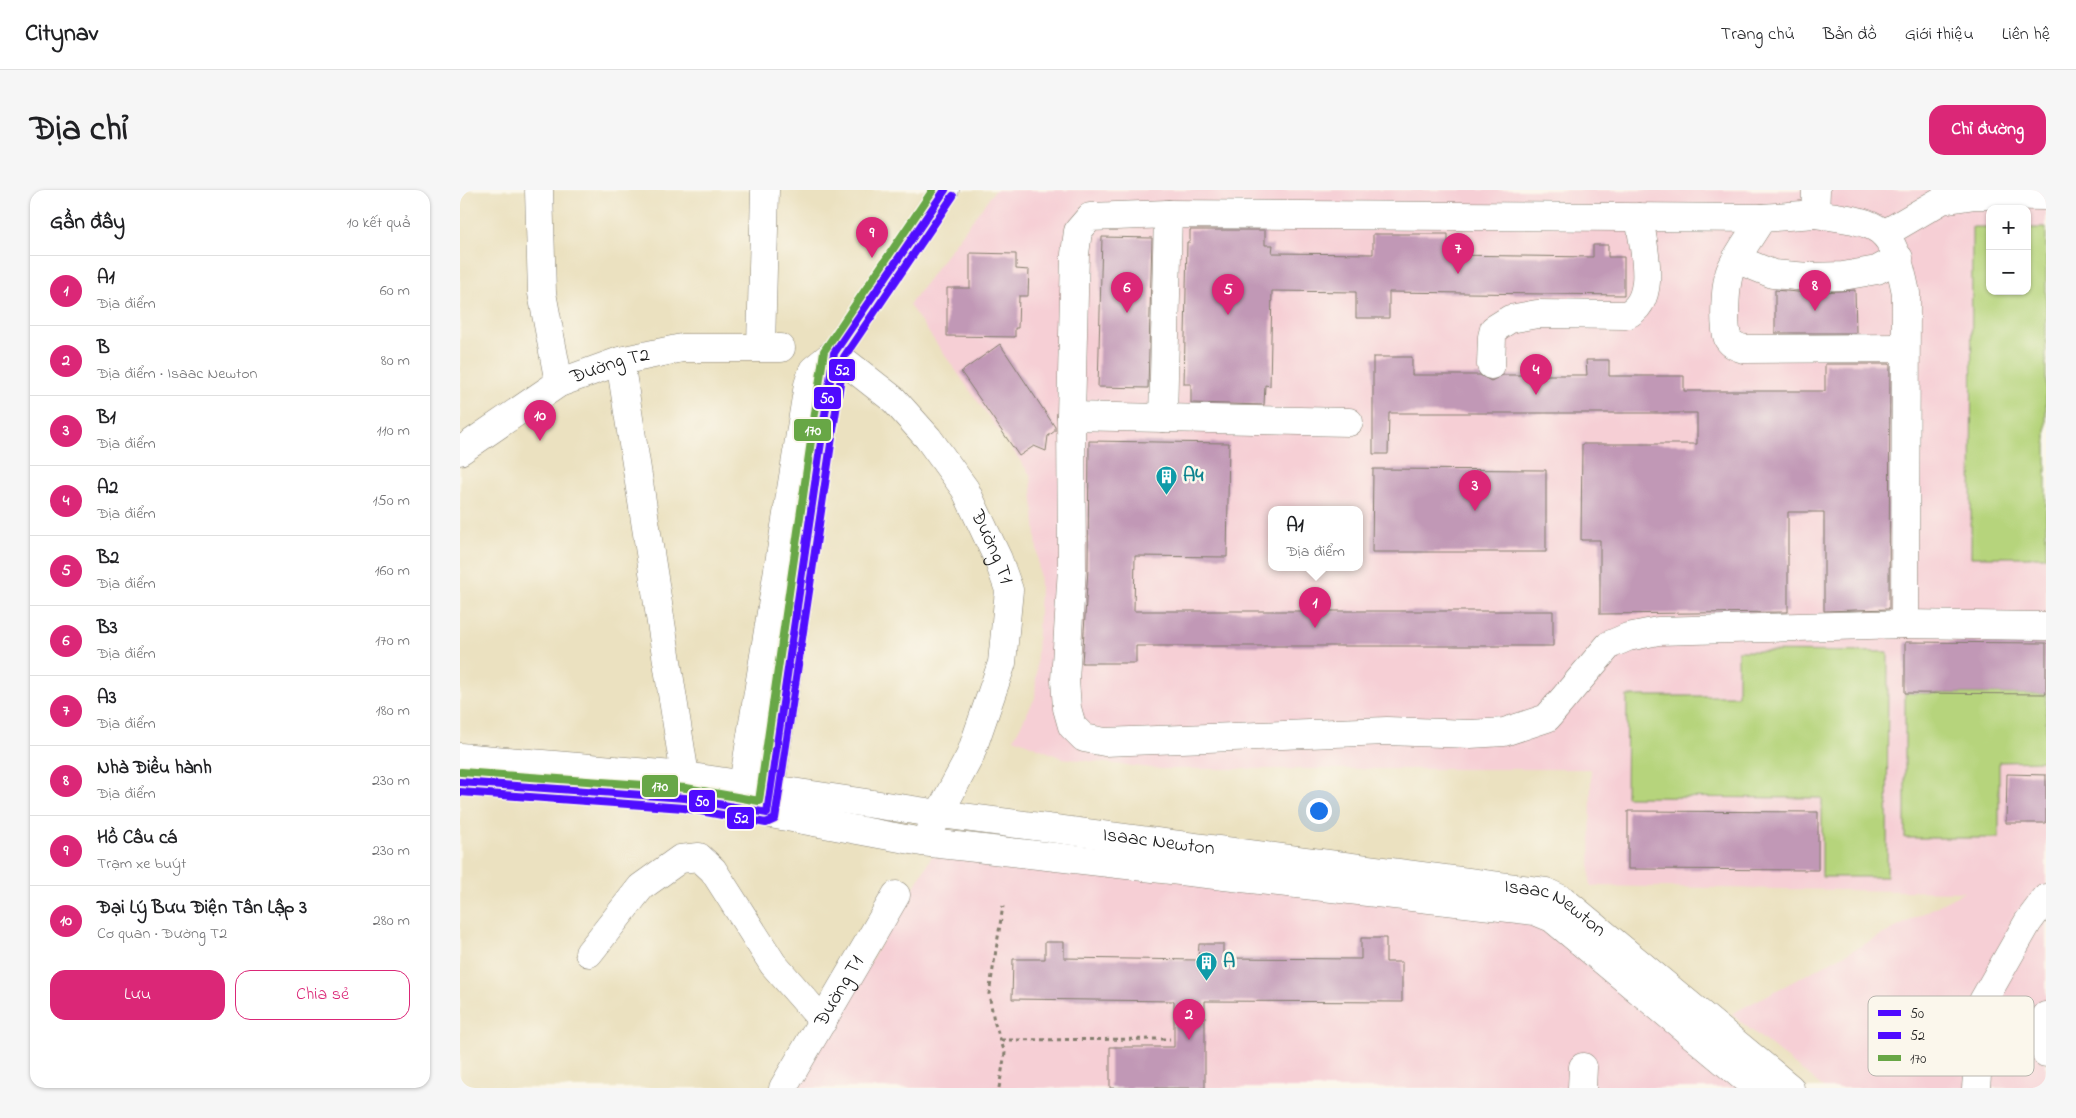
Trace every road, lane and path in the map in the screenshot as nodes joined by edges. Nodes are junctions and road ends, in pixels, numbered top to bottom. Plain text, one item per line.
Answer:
1 (539, 190) edge
2 (765, 190) edge
3 (946, 190) edge
4 (2039, 194) edge
5 (1816, 202) edge
6 (1168, 214) junction
7 (1639, 218) junction
8 (1762, 218) junction
9 (1884, 234) junction
10 (1899, 258) junction
11 (1736, 259) junction
12 (1905, 348) junction
13 (834, 353) junction
14 (620, 361) junction
15 (1491, 365) dead end
16 (559, 383) junction
17 (1071, 416) junction
18 (1163, 418) junction
19 (1349, 422) dead end
20 (460, 451) edge
21 (1904, 624) junction
22 (2046, 626) edge
23 (460, 757) edge
24 (685, 776) junction
25 (460, 782) edge
26 (741, 796) junction
27 (768, 801) junction
28 (940, 814) junction
29 (922, 842) junction
30 (896, 895) dead end
31 (2046, 898) edge
32 (1003, 906) dead end
33 (589, 952) dead end
34 (1986, 996) edge
35 (2046, 1016) edge
36 (824, 1021) junction
37 (1170, 1039) dead end
38 (1001, 1040) junction
39 (2046, 1053) edge
40 (783, 1088) edge
41 (1000, 1088) edge
42 (1756, 1088) edge
43 (1790, 1088) edge

1 - 16 street
2 - 14 street, Đường T2
3 - 13 street
4 - 9 street
5 - 8 street
5 - 9 street
6 - 7 street
6 - 17 street
6 - 18 street
7 - 8 street
7 - 15 street
8 - 11 street
9 - 10 street
10 - 11 street
10 - 12 street
11 - 12 street
12 - 21 street
13 - 26 street
13 - 27 street
13 - 28 street, Đường T1
14 - 16 street, Đường T2
14 - 24 street
16 - 20 street, Đường T2
17 - 18 street
17 - 21 street
18 - 19 street
21 - 22 street
23 - 24 street, Isaac Newton
24 - 26 street, Isaac Newton
25 - 26 street, Isaac Newton
26 - 27 street, Isaac Newton
27 - 28 street, Isaac Newton
27 - 29 street, Isaac Newton
28 - 29 street, Đường T1
28 - 43 street, Isaac Newton
29 - 42 street, Isaac Newton
30 - 36 street, Đường T1
31 - 34 street
32 - 38 path
33 - 36 street
35 - 39 street
36 - 40 street, Đường T1
37 - 38 path
38 - 41 path

